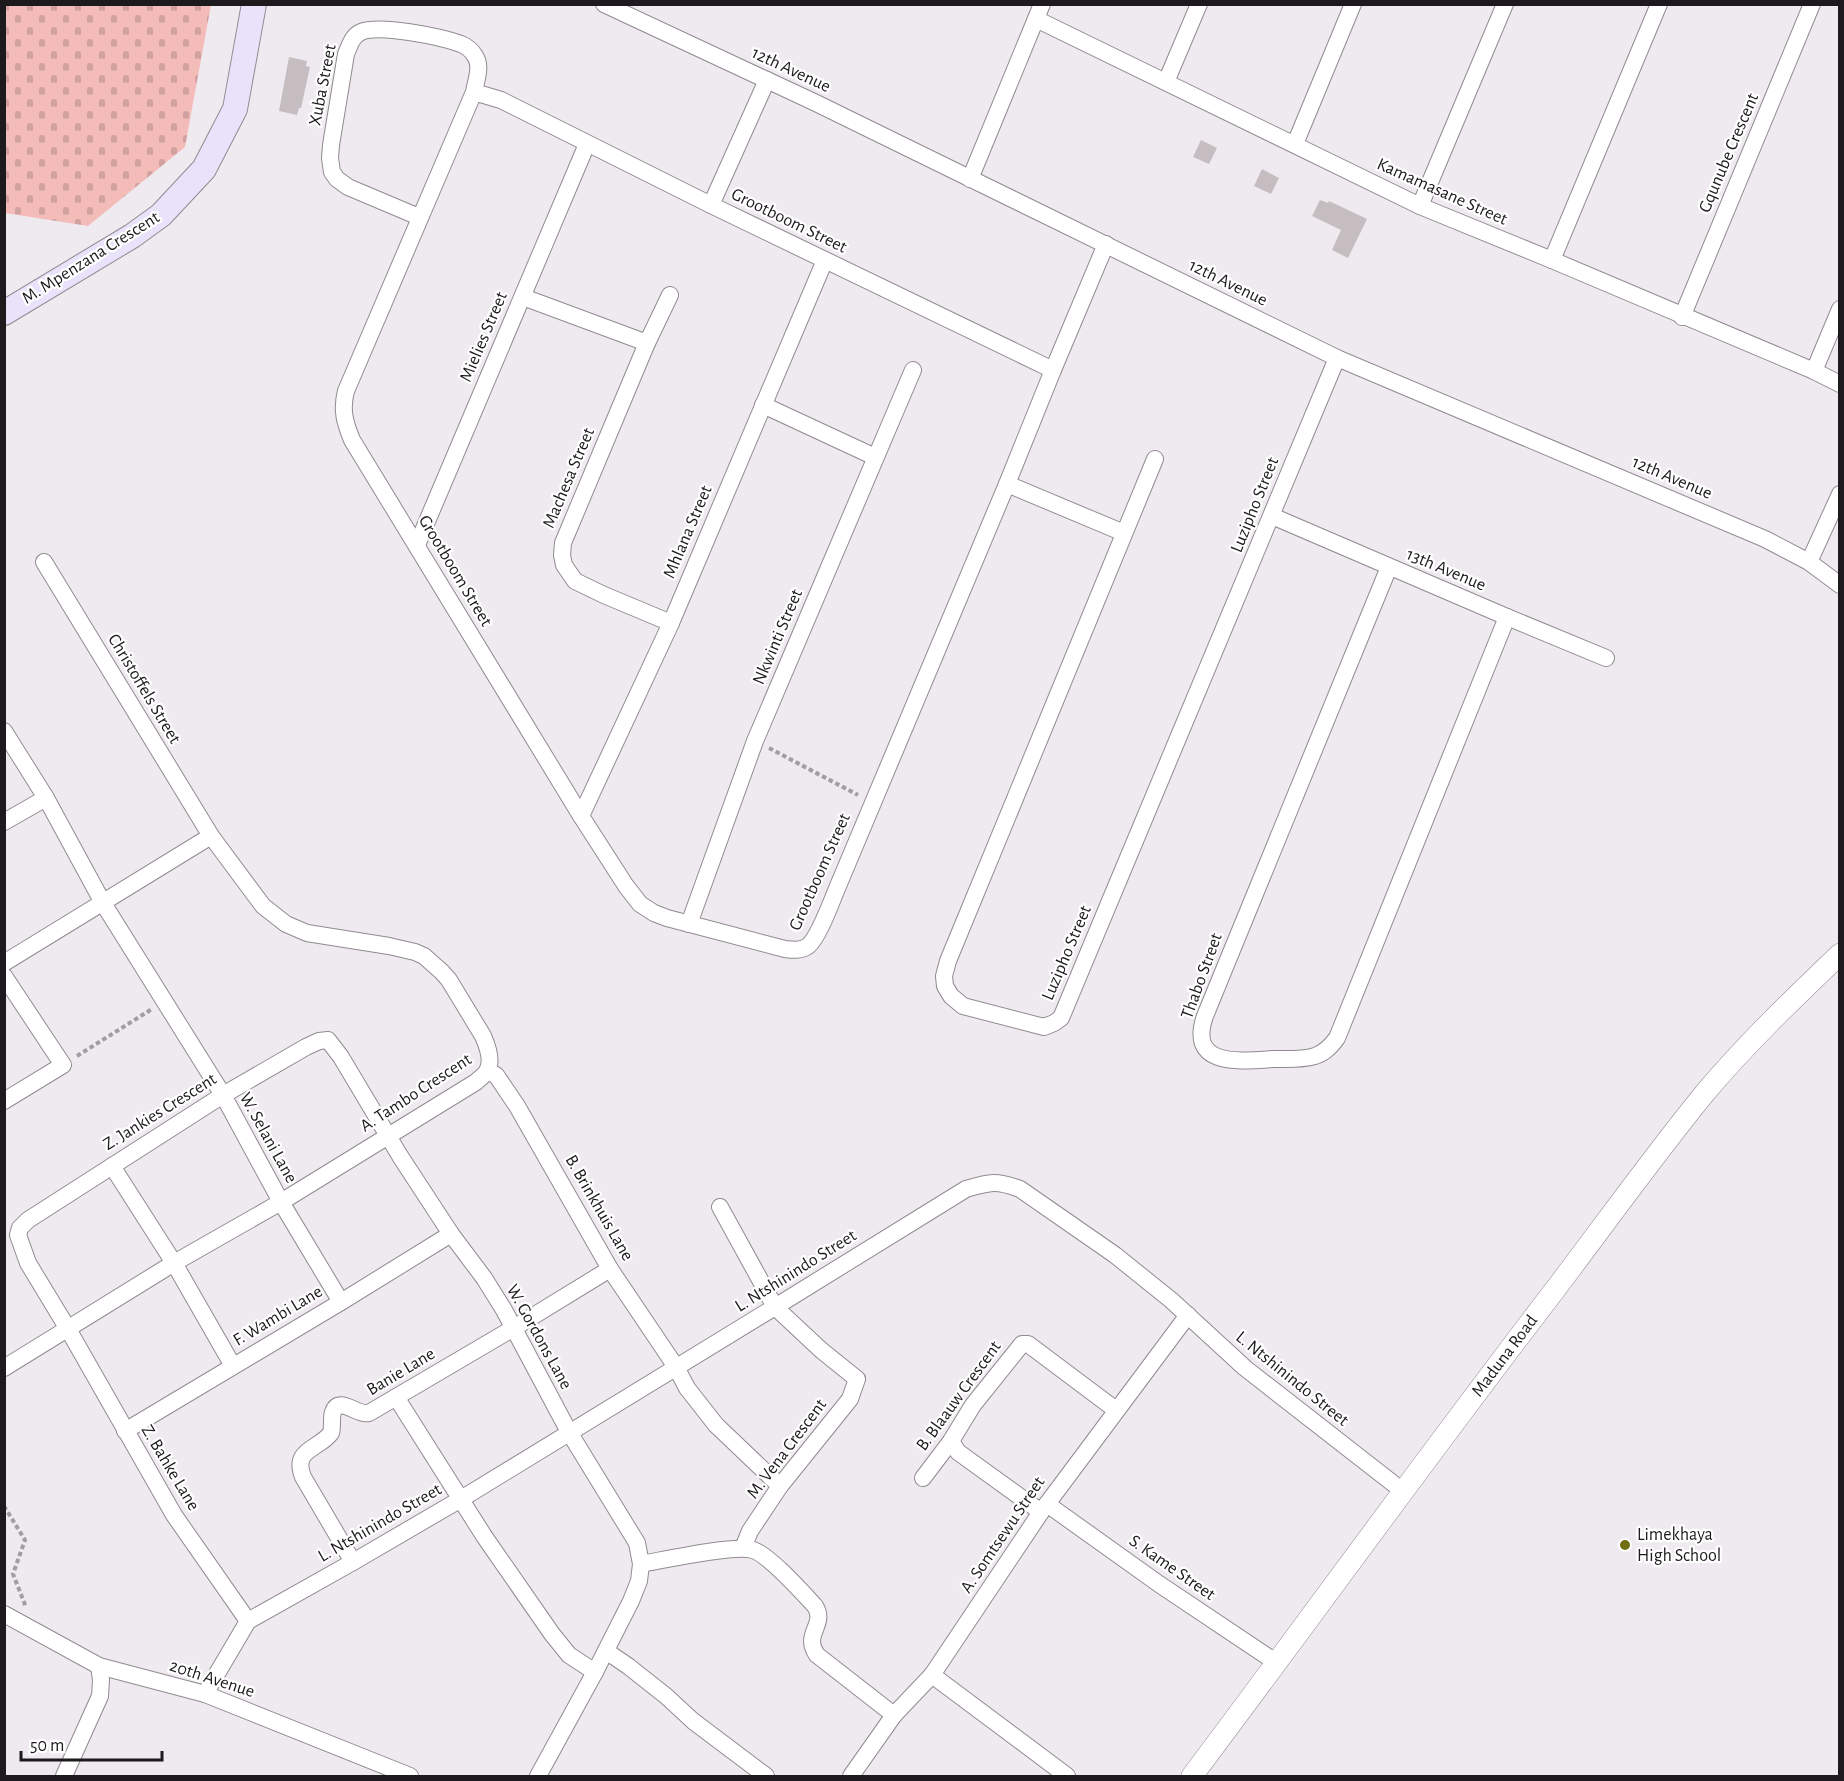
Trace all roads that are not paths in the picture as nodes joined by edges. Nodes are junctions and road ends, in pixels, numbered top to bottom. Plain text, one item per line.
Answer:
1 (254, 4) edge
2 (604, 4) edge
3 (1198, 4) edge
4 (1353, 4) edge
5 (1504, 4) edge
6 (1659, 4) edge
7 (1812, 4) edge
8 (1039, 12) edge
9 (767, 80) junction
10 (1166, 82) junction
11 (474, 92) junction
12 (587, 144) junction
13 (1295, 144) junction
14 (970, 180) junction
15 (711, 205) junction
16 (1420, 206) junction
17 (419, 217) junction
18 (1106, 244) junction
19 (825, 260) junction
20 (1552, 260) junction
21 (670, 295) dead end
22 (523, 297) junction
23 (1839, 309) edge
24 (4, 313) edge
25 (1682, 317) junction
26 (647, 343) junction
27 (1337, 358) junction
28 (913, 370) dead end
29 (1053, 370) junction
30 (1814, 371) junction
31 (1839, 384) edge
32 (763, 405) junction
33 (875, 457) junction
34 (1155, 459) dead end
35 (1007, 484) junction
36 (1839, 494) edge
37 (1272, 516) junction
38 (1124, 533) junction
39 (417, 545) junction
40 (44, 562) dead end
41 (1809, 562) junction
42 (1389, 567) junction
43 (1839, 585) edge
44 (1507, 617) junction
45 (671, 622) junction
46 (1606, 658) dead end
47 (4, 731) edge
48 (46, 798) junction
49 (581, 816) junction
50 (4, 822) edge
51 (211, 836) junction
52 (103, 903) junction
53 (689, 924) junction
54 (1839, 954) edge
55 (4, 963) edge
56 (4, 976) edge
57 (487, 1072) junction
58 (223, 1095) junction
59 (4, 1101) edge
60 (388, 1135) junction
61 (112, 1166) junction
62 (281, 1202) junction
63 (720, 1207) dead end
64 (451, 1234) junction
65 (174, 1263) junction
66 (610, 1269) junction
67 (341, 1302) junction
68 (775, 1307) junction
69 (1188, 1315) junction
70 (68, 1329) junction
71 (512, 1329) junction
72 (233, 1366) junction
73 (676, 1367) junction
74 (4, 1368) edge
75 (396, 1397) junction
76 (1116, 1410) junction
77 (125, 1431) junction
78 (569, 1432) junction
79 (951, 1441) junction
80 (923, 1478) dead end
81 (780, 1486) junction
82 (1404, 1492) junction
83 (461, 1498) junction
84 (1044, 1508) junction
85 (743, 1548) junction
86 (353, 1562) junction
87 (641, 1564) junction
88 (4, 1614) edge
89 (248, 1621) junction
90 (606, 1651) junction
91 (1276, 1663) junction
92 (99, 1666) junction
93 (595, 1672) junction
94 (932, 1675) junction
95 (205, 1694) junction
96 (894, 1715) junction
97 (64, 1776) edge
98 (410, 1776) edge
99 (538, 1776) edge
100 (766, 1776) edge
101 (851, 1776) edge
102 (1067, 1776) edge
103 (1192, 1776) edge

1 - 24 main road, M. Mpenzana Crescent
2 - 9 street, 12th Avenue
3 - 10 street
4 - 13 street
5 - 16 street
6 - 20 street
7 - 25 street, Gqunube Crescent
8 - 10 street, Kamamasane Street
8 - 14 street
9 - 14 street, 12th Avenue
9 - 15 street
10 - 13 street, Kamamasane Street
11 - 12 street, Grootboom Street
11 - 17 street, Grootboom Street
11 - 17 street, Xuba Street
12 - 15 street, Grootboom Street
12 - 22 street, Mielies Street
13 - 16 street, Kamamasane Street
14 - 18 street, 12th Avenue
15 - 19 street, Grootboom Street
16 - 20 street, Kamamasane Street
17 - 39 street, Grootboom Street
18 - 27 street, 12th Avenue
18 - 29 street, Grootboom Street
19 - 29 street, Grootboom Street
19 - 32 street, Mhlana Street
20 - 25 street, Kamamasane Street
21 - 26 street, Machesa Street
22 - 26 street
22 - 39 street, Mielies Street
23 - 30 street
25 - 30 street, Kamamasane Street
26 - 45 street, Machesa Street
27 - 37 street, Luzipho Street
27 - 41 street, 12th Avenue
28 - 33 street, Nkwinti Street
29 - 35 street, Grootboom Street
30 - 31 street, Kamamasane Street
32 - 33 street
32 - 45 street, Mhlana Street
33 - 53 street, Nkwinti Street
34 - 38 street, Luzipho Street
35 - 38 street
35 - 53 street, Grootboom Street
36 - 41 street
37 - 38 street, Luzipho Street
37 - 42 street, 13th Avenue
39 - 49 street, Grootboom Street
40 - 51 street, Christoffels Street
41 - 43 street, 12th Avenue
42 - 44 street, 13th Avenue
42 - 44 street, Thabo Street
44 - 46 street, 13th Avenue
45 - 49 street, Mhlana Street
47 - 48 street, W. Selani Lane
48 - 50 street
48 - 52 street, W. Selani Lane
49 - 53 street, Grootboom Street
51 - 52 street
51 - 57 street, A. Tambo Crescent
52 - 55 street
52 - 58 street, W. Selani Lane
54 - 82 street, Maduna Road
56 - 59 street
57 - 60 street, A. Tambo Crescent
57 - 66 street, B. Brinkhuis Lane
58 - 60 street, Z. Jankies Crescent
58 - 61 street, Z. Jankies Crescent
58 - 62 street, W. Selani Lane
60 - 62 street, A. Tambo Crescent
60 - 64 street, W. Gordons Lane
61 - 65 street
61 - 70 street, Z. Jankies Crescent
62 - 65 street, A. Tambo Crescent
62 - 67 street, W. Selani Lane
63 - 68 street
64 - 67 street, F. Wambi Lane
64 - 71 street, W. Gordons Lane
65 - 70 street, A. Tambo Crescent
65 - 72 street
66 - 71 street, Banie Lane
66 - 73 street, B. Brinkhuis Lane
67 - 72 street, F. Wambi Lane
68 - 69 street, L. Ntshinindo Street
68 - 73 street, L. Ntshinindo Street
68 - 81 street, M. Vena Crescent
69 - 76 street, A. Somtsewu Street
69 - 82 street, L. Ntshinindo Street
70 - 74 street, A. Tambo Crescent
70 - 77 street, Z. Bahke Lane
71 - 75 street, Banie Lane
71 - 78 street, W. Gordons Lane
72 - 77 street, F. Wambi Lane
73 - 78 street, L. Ntshinindo Street
73 - 81 street, B. Brinkhuis Lane
75 - 83 street
75 - 86 street, Banie Lane
76 - 79 street, B. Blaauw Crescent
76 - 84 street, A. Somtsewu Street
77 - 89 street, Z. Bahke Lane
78 - 83 street, L. Ntshinindo Street
78 - 87 street, W. Gordons Lane
79 - 80 street, B. Blaauw Crescent
79 - 84 street, S. Kame Street
81 - 85 street, M. Vena Crescent
82 - 91 street, Maduna Road
83 - 86 street, L. Ntshinindo Street
83 - 93 street
84 - 91 street, S. Kame Street
84 - 94 street, A. Somtsewu Street
85 - 87 street
85 - 96 street
86 - 89 street, L. Ntshinindo Street
87 - 90 street
88 - 92 street, 20th Avenue
89 - 95 street
90 - 93 street
90 - 100 street
91 - 103 street, Maduna Road
92 - 95 street, 20th Avenue
92 - 97 street
93 - 99 street
94 - 96 street, A. Somtsewu Street
94 - 102 street
95 - 98 street, 20th Avenue
96 - 101 street, A. Somtsewu Street

